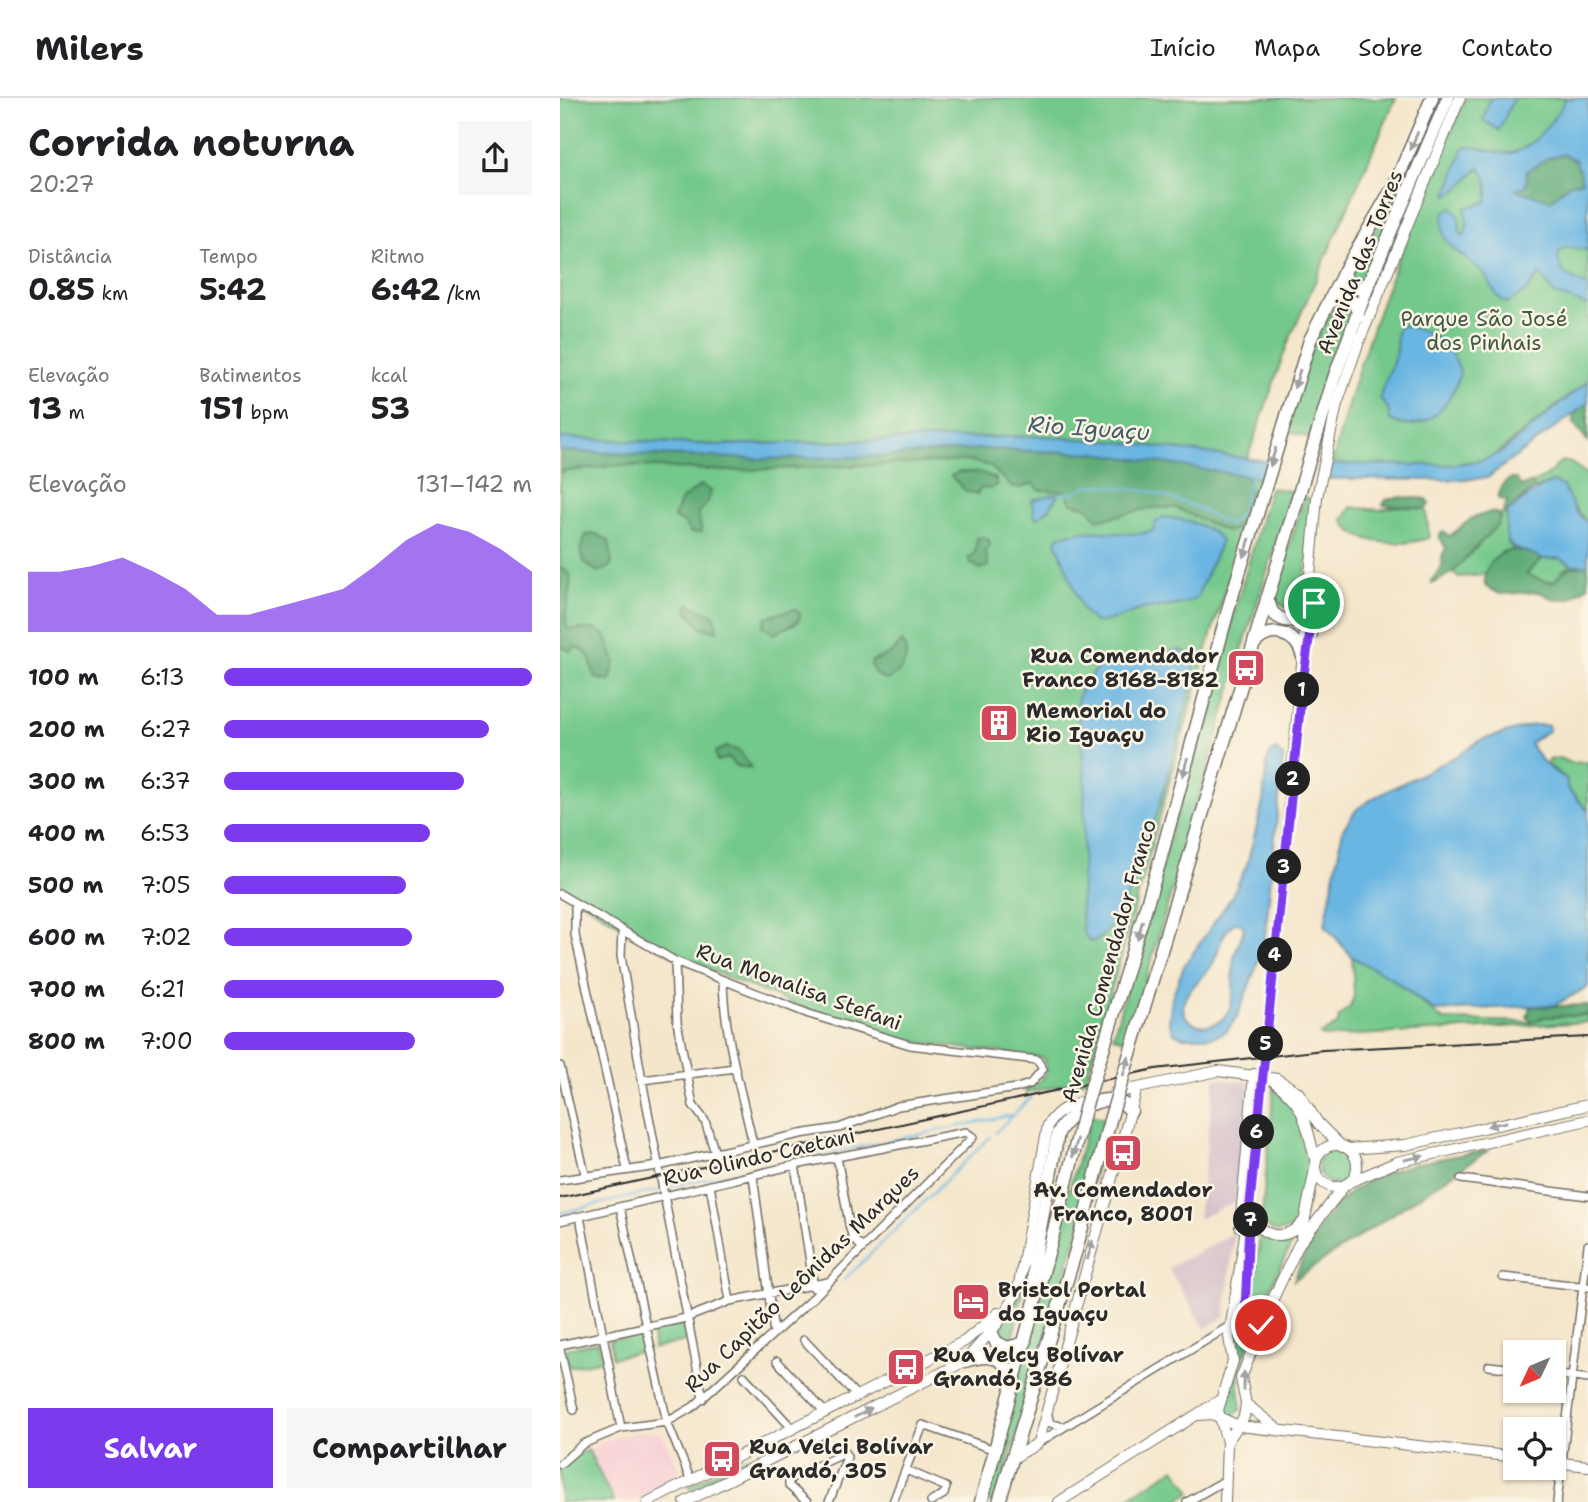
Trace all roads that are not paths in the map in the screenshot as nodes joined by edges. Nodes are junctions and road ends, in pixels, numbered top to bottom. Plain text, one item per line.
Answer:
1 (1432, 98) edge
2 (1448, 98) edge
3 (1460, 98) edge
4 (1344, 272) junction
5 (1370, 280) junction
6 (1328, 303) junction
7 (1357, 317) junction
8 (1280, 432) joint
9 (1322, 444) junction
10 (1310, 582) junction
11 (1267, 598) junction
12 (1308, 611) joint
13 (1304, 628) junction
14 (1250, 651) junction
15 (1303, 657) junction
16 (1302, 690) junction
17 (560, 894) edge
18 (575, 903) junction
19 (622, 931) junction
20 (675, 961) junction
21 (723, 980) junction
22 (560, 1066) edge
23 (735, 1068) junction
24 (687, 1073) junction
25 (1254, 1074) junction
26 (1270, 1078) junction
27 (642, 1080) junction
28 (1132, 1089) junction
29 (1588, 1105) edge
30 (1132, 1106) junction
31 (1540, 1115) junction
32 (1588, 1120) edge
33 (1545, 1129) junction
34 (966, 1132) joint
35 (753, 1144) junction
36 (1345, 1148) junction
37 (715, 1153) junction
38 (837, 1157) junction
39 (796, 1165) junction
40 (1316, 1165) junction
41 (658, 1166) junction
42 (626, 1168) junction
43 (585, 1174) junction
44 (753, 1176) junction
45 (1461, 1179) dead end
46 (560, 1180) edge
47 (1347, 1183) junction
48 (710, 1185) junction
49 (664, 1196) junction
50 (1588, 1196) edge
51 (1250, 1203) junction
52 (620, 1207) junction
53 (580, 1217) junction
54 (1251, 1218) junction
55 (1305, 1220) junction
56 (560, 1221) edge
57 (1242, 1241) junction
58 (1299, 1244) junction
59 (1588, 1245) edge
60 (863, 1248) junction
61 (1020, 1277) junction
62 (1503, 1277) dead end
63 (829, 1282) junction
64 (813, 1285) junction
65 (1585, 1287) edge
66 (769, 1294) junction
67 (815, 1296) junction
68 (730, 1301) junction
69 (1035, 1304) junction
70 (1270, 1305) junction
71 (686, 1318) junction
72 (1252, 1321) junction
73 (1233, 1323) junction
74 (646, 1328) junction
75 (991, 1332) junction
76 (774, 1333) junction
77 (604, 1336) junction
78 (1257, 1337) junction
79 (804, 1340) dead end
80 (1025, 1343) junction
81 (560, 1347) edge
82 (951, 1348) junction
83 (777, 1361) dead end
84 (965, 1361) junction
85 (1489, 1366) dead end
86 (1503, 1368) edge
87 (1566, 1376) edge
88 (744, 1377) dead end
89 (1572, 1377) junction
90 (1588, 1378) edge
91 (927, 1380) junction
92 (1012, 1390) junction
93 (856, 1395) junction
94 (703, 1399) junction
95 (1220, 1400) junction
96 (1246, 1404) junction
97 (574, 1410) dead end
98 (824, 1411) junction
99 (1047, 1411) junction
100 (1199, 1415) junction
101 (1220, 1417) junction
102 (1565, 1417) edge
103 (667, 1422) junction
104 (1238, 1426) junction
105 (791, 1427) junction
106 (1065, 1427) junction
107 (621, 1428) junction
108 (1279, 1430) junction
109 (1227, 1442) junction
110 (1038, 1444) junction
111 (752, 1448) junction
112 (995, 1450) junction
113 (779, 1455) junction
114 (1503, 1456) edge
115 (1012, 1460) junction
116 (1566, 1463) edge
117 (560, 1464) edge
118 (758, 1466) junction
119 (1588, 1466) edge
120 (906, 1470) junction
121 (1224, 1480) junction
122 (1558, 1480) edge
123 (691, 1481) junction
124 (1003, 1489) junction
125 (805, 1501) edge
126 (649, 1502) edge
127 (685, 1502) edge
128 (829, 1502) edge
129 (893, 1502) edge
130 (931, 1502) edge
131 (981, 1502) edge
132 (999, 1502) edge
133 (1006, 1502) edge
134 (1059, 1502) edge
135 (1187, 1502) edge
136 (1225, 1502) edge
137 (1557, 1502) edge

1 -> 4 highway, Avenida das Torres
2 - 5 highway, Avenida das Torres
3 - 9 main road
4 - 5 highway
4 - 6 highway, Avenida das Torres
5 - 7 highway, Avenida das Torres
6 - 7 highway
6 -> 8 highway, Avenida das Torres
7 - 9 highway, Avenida das Torres
8 -> 69 highway, Avenida Comendador Franco, bridge
9 - 10 main road
9 - 11 highway
10 - 12 main road
10 - 13 main road
11 - 13 highway
11 - 14 highway
12 - 13 highway
13 - 15 main road
13 - 16 main road
14 - 15 highway
115 -> 14 highway, bridge
15 - 16 main road
16 - 51 main road, bridge
17 - 18 street, Rua Monalisa Stefani
18 - 19 street, Rua Monalisa Stefani
18 - 42 street
19 - 20 street, Rua Monalisa Stefani
19 - 27 street
20 - 21 street, Rua Monalisa Stefani
20 - 24 street
21 - 23 street
21 - 35 street, Rua Monalisa Stefani
22 - 43 street
23 - 24 street
23 - 35 street
24 - 27 street
24 - 37 street
25 - 26 main road
25 - 28 main road
25 - 57 main road
26 - 36 main road
26 - 40 main road
27 - 41 street
28 - 30 main road
28 - 61 main road
29 - 31 main road
30 - 69 highway
99 -> 30 main road
31 - 33 main road
31 -> 36 main road
32 - 33 main road
47 -> 33 main road
34 - 38 street, Rua Olindo Caetani
34 - 60 street, Rua Capitão Leônidas Marques
35 - 37 street
36 - 40 main road
36 - 47 main road
37 - 41 street
38 - 39 street, Rua Olindo Caetani
38 - 60 street
39 - 44 street, Rua Olindo Caetani
39 - 64 street
40 - 47 main road
40 - 55 main road
41 - 42 street
41 - 49 street
42 - 43 street
43 - 46 street
44 - 48 street, Rua Olindo Caetani
44 - 66 street
45 - 50 street
47 - 58 main road
48 - 49 street, Rua Olindo Caetani
48 - 68 street
49 - 52 street, Rua Olindo Caetani
49 - 71 street
51 - 54 main road
51 - 57 main road
52 - 53 street, Rua Olindo Caetani
52 - 74 street
53 - 56 street, Rua Olindo Caetani
53 - 77 street
54 - 55 main road
54 - 72 main road
55 - 58 main road
57 - 73 main road
58 - 70 main road
59 - 65 street
60 - 63 street, Rua Capitão Leônidas Marques
61 - 75 main road
61 - 82 main road
62 - 65 street
63 - 64 street
63 - 67 street, Rua Capitão Leônidas Marques
64 - 66 street
64 - 67 street
65 - 89 street
66 - 68 street
66 - 76 street
67 - 76 street, Rua Capitão Leônidas Marques
68 - 71 street
69 - 80 highway, Avenida Comendador Franco
70 - 72 main road
70 - 78 main road
71 - 74 street
71 - 94 street
72 - 73 main road
72 - 78 main road
73 - 95 main road
73 - 106 street
74 - 77 street
74 - 103 street
75 - 80 highway
75 - 84 main road
76 - 94 street, Rua Capitão Leônidas Marques
77 - 81 street
77 - 107 street
96 -> 78 main road
79 - 93 street
80 - 92 highway, Avenida Comendador Franco
81 - 97 street
82 - 91 main road
82 - 93 main road
83 - 98 street
84 - 91 main road
84 - 92 highway
85 - 86 street
87 - 89 street
88 - 105 street
89 - 90 street
89 - 102 street
113 -> 91 main road
92 - 112 highway, Avenida Comendador Franco
93 - 98 main road
94 - 103 street, Rua Capitão Leônidas Marques
95 - 100 main road
95 - 101 main road
96 - 104 main road
96 - 108 main road
98 - 105 main road
99 - 106 street
99 - 110 main road
100 - 101 main road
100 - 134 main road
101 - 104 main road
101 - 109 main road
103 - 107 street, Rua Capitão Leônidas Marques
103 - 123 street
104 - 108 main road
104 - 109 main road
105 - 111 main road
105 - 113 main road
106 - 110 street
107 - 117 street, Rua Capitão Leônidas Marques
108 - 114 main road
109 - 121 main road
110 - 115 main road
111 - 118 main road
111 - 123 main road
112 - 120 street
112 - 131 highway, Avenida Comendador Franco
113 - 118 main road
115 - 124 highway
116 - 119 main road
118 - 127 main road
120 - 129 street
120 - 130 street
121 - 135 street
121 - 136 main road
122 - 137 street
123 - 126 main road
124 - 132 highway
124 - 133 main road
125 - 128 street

